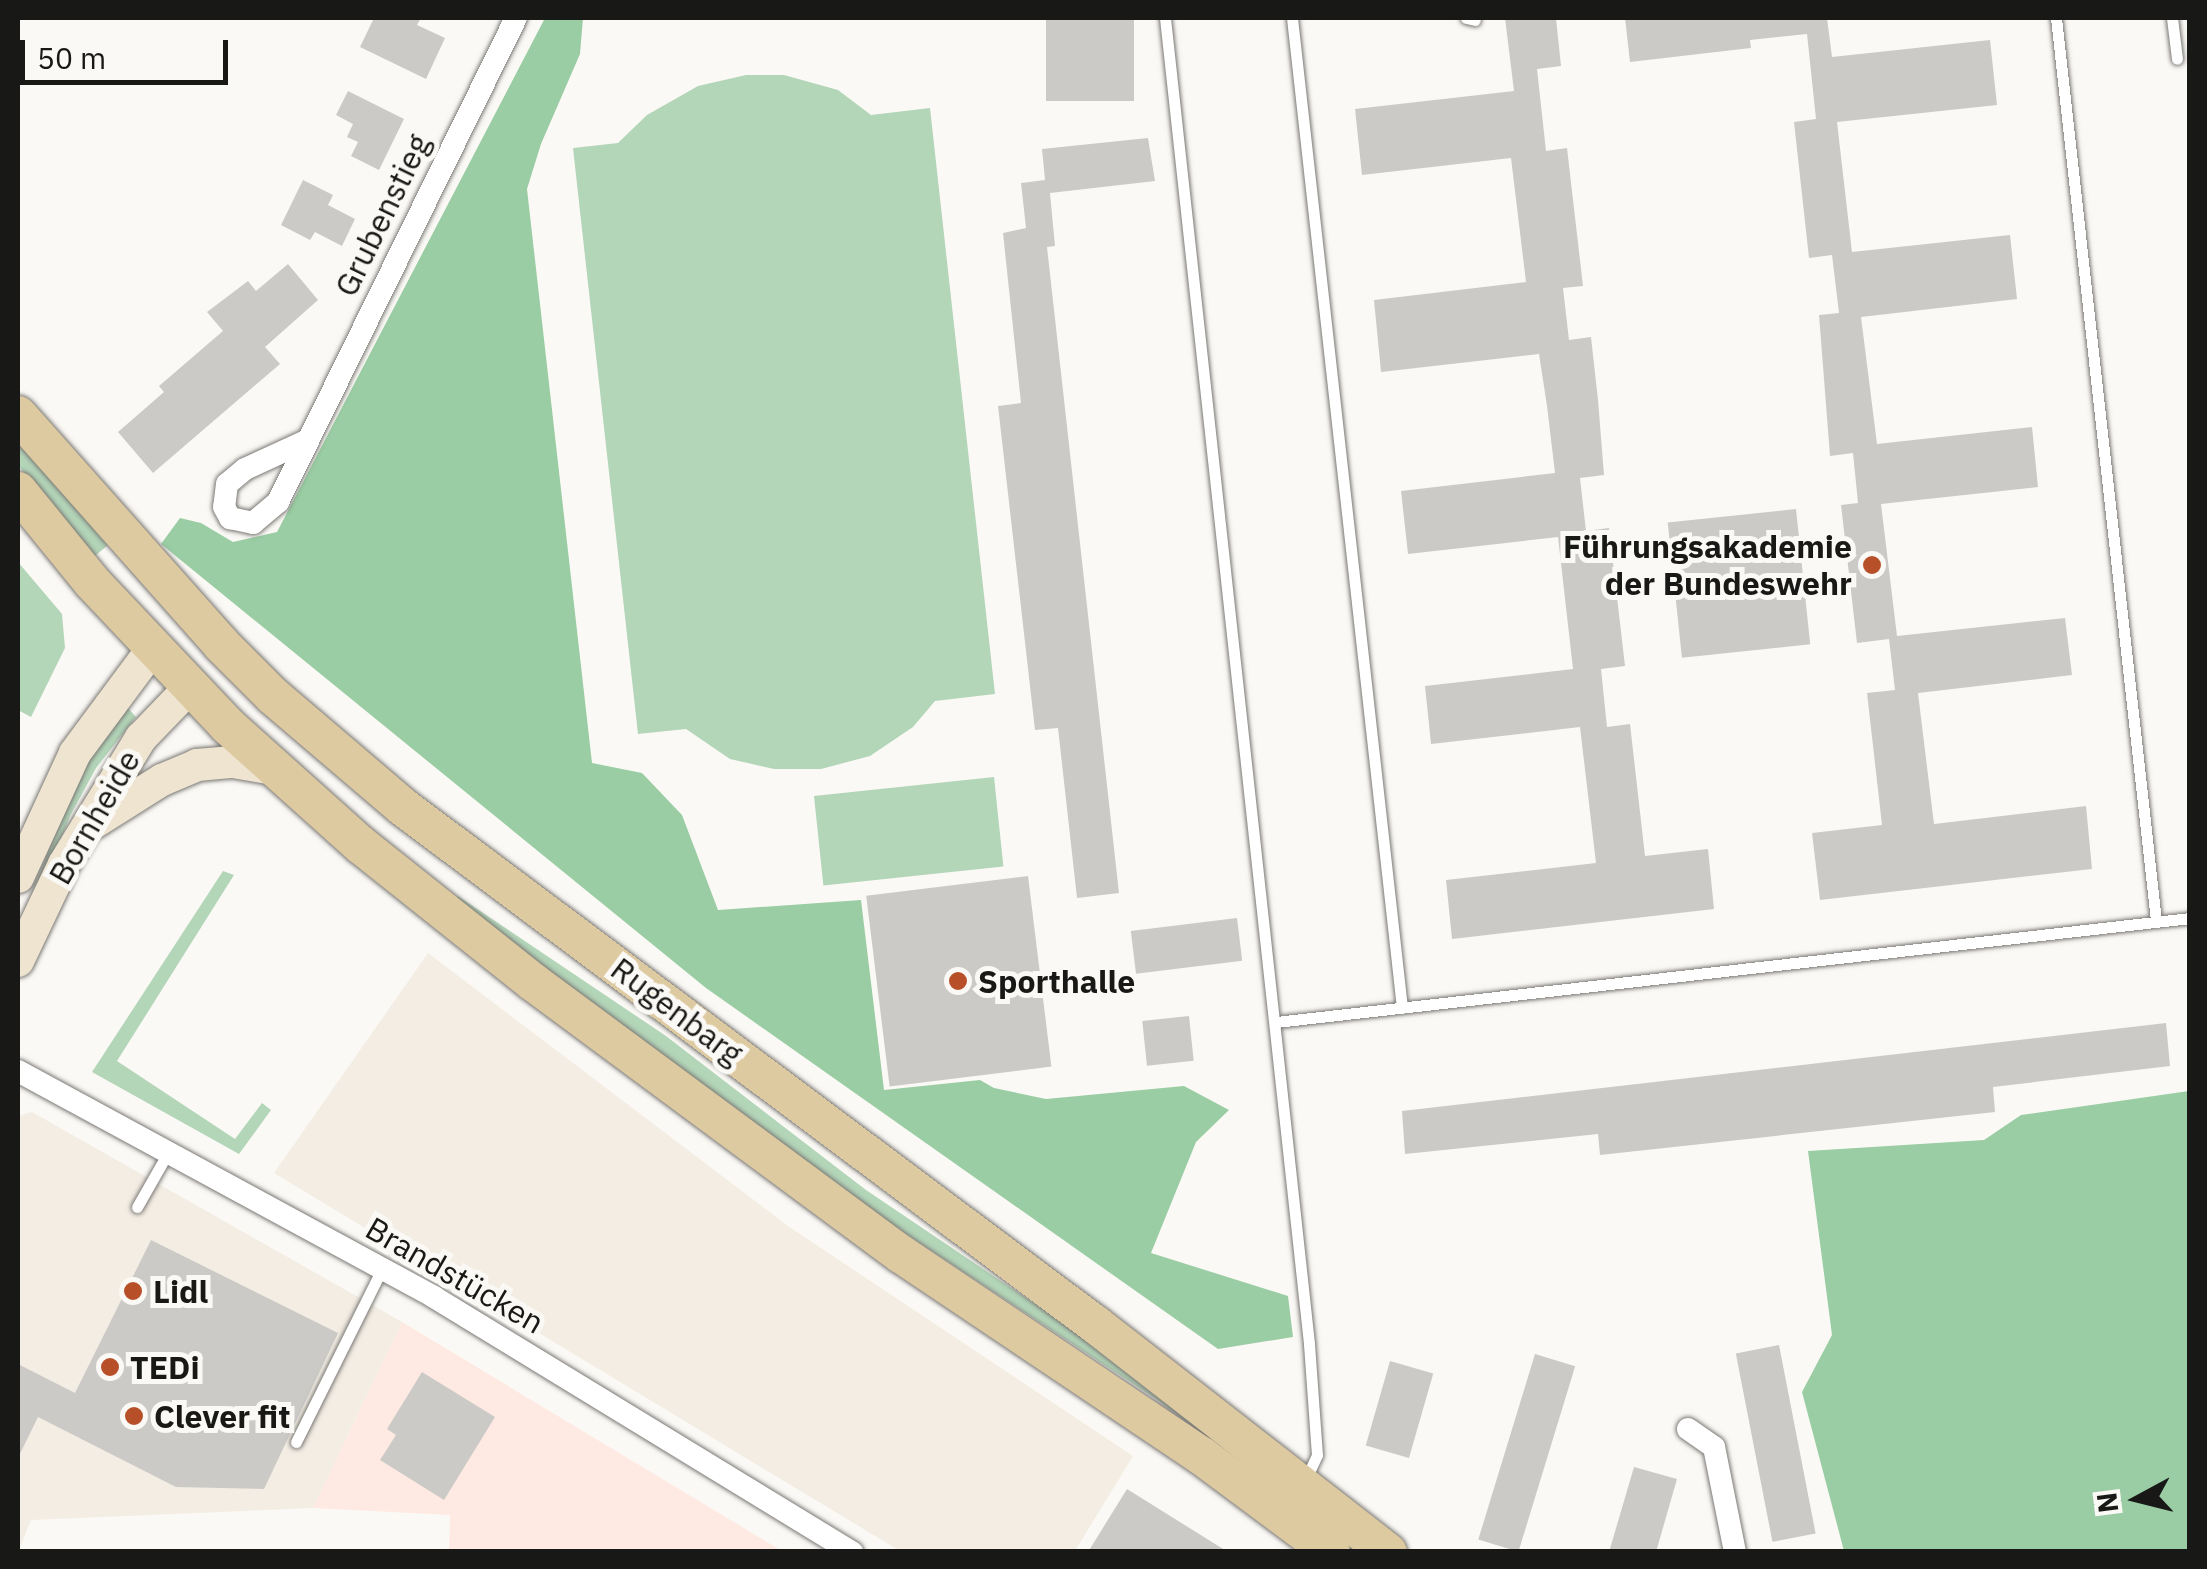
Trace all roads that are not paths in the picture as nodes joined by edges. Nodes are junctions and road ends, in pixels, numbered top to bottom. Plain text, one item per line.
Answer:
1 (516, 18) edge
2 (1164, 18) edge
3 (1292, 18) edge
4 (2056, 18) edge
5 (2172, 18) edge
6 (2177, 59) dead end
7 (18, 415) edge
8 (306, 440) dead end
9 (18, 491) edge
10 (176, 596) junction
11 (154, 648) junction
12 (192, 648) junction
13 (190, 687) junction
14 (272, 696) junction
15 (275, 769) junction
16 (88, 826) junction
17 (18, 877) edge
18 (2190, 918) edge
19 (2156, 921) junction
20 (18, 961) edge
21 (1402, 1008) junction
22 (1276, 1022) junction
23 (18, 1071) edge
24 (169, 1151) junction
25 (137, 1207) dead end
26 (382, 1269) junction
27 (1688, 1429) dead end
28 (296, 1442) dead end
29 (1304, 1485) junction
30 (852, 1552) edge
31 (1331, 1552) edge
32 (1388, 1552) edge
33 (1735, 1552) edge

1 - 8 street, Grubenstieg
2 - 22 lane
3 - 21 lane
4 - 19 lane
5 - 6 lane
7 - 10 main road, Rugenbarg
9 - 11 main road, Rugenbarg
10 - 12 main road
10 - 14 main road, Rugenbarg
11 - 12 main road
11 - 13 main road, Rugenbarg
11 - 17 street, Bornheide
12 - 13 main road
12 - 14 main road
13 - 15 main road, Rugenbarg
13 - 16 street, Bornheide
14 - 29 main road, Rugenbarg
15 - 16 street
15 - 31 main road, Rugenbarg
16 - 20 street, Bornheide
18 - 19 lane
19 - 21 lane
21 - 22 lane
22 - 29 lane
23 - 24 street, Brandstücken
24 - 25 lane
24 - 26 street, Brandstücken
26 - 28 lane
26 - 30 street, Brandstücken
27 - 33 street
29 - 32 main road, Rugenbarg

